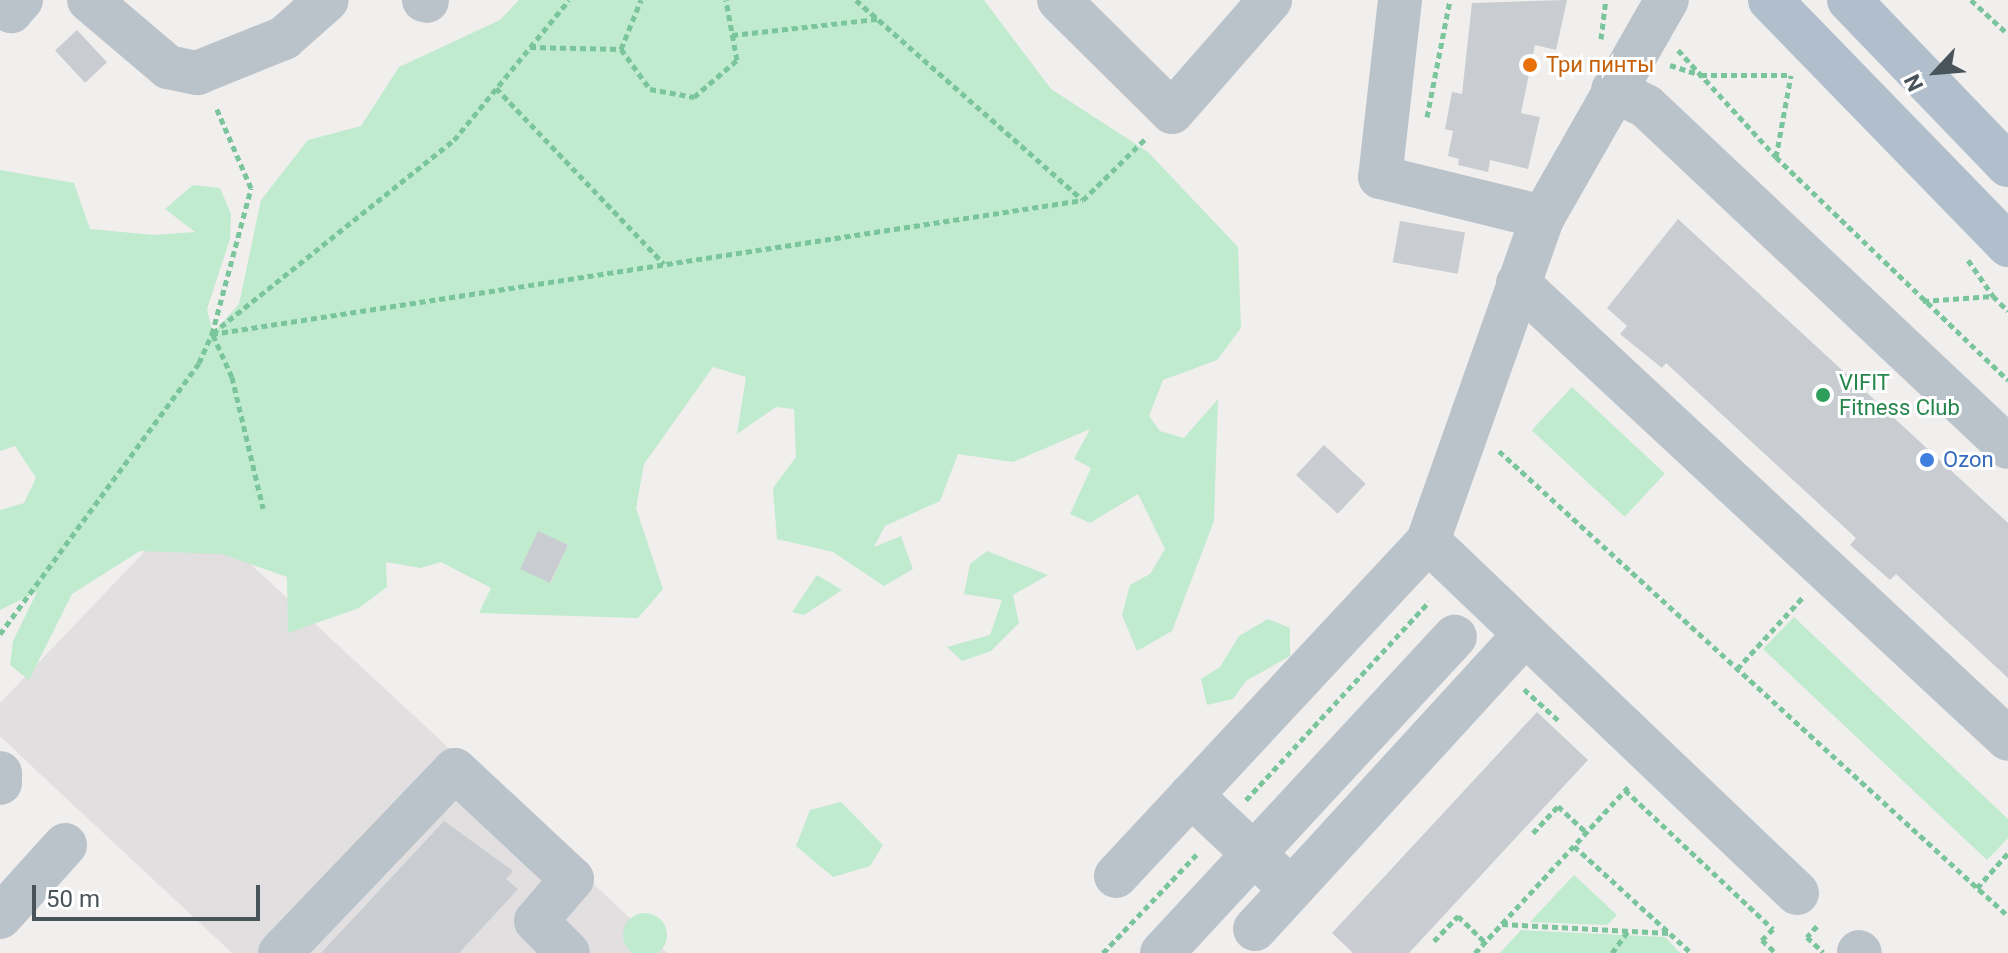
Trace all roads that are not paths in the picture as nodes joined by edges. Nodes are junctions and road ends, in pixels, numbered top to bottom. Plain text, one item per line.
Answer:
1 (21, 0) edge
2 (89, 0) edge
3 (327, 0) edge
4 (1059, 0) edge
5 (1270, 0) edge
6 (1400, 0) edge
7 (1770, 0) edge
8 (1849, 0) edge
9 (0, 3) edge
10 (1660, 17) edge
11 (1613, 90) junction
12 (2008, 165) edge
13 (1543, 217) junction
14 (2008, 245) edge
15 (1518, 283) junction
16 (2008, 447) edge
17 (1428, 541) junction
18 (1525, 634) junction
19 (1455, 637) dead end
20 (2008, 739) edge
21 (0, 773) edge
22 (0, 783) edge
23 (1191, 795) junction
24 (1239, 840) junction
25 (65, 845) dead end
26 (1116, 876) dead end
27 (1291, 889) junction
28 (1797, 893) dead end
29 (0, 917) edge
30 (1255, 929) dead end
31 (280, 953) edge
32 (568, 953) edge
33 (1162, 953) edge

1 - 9 street
2 - 3 street
4 - 5 street
6 - 13 street
7 - 14 main road
8 - 12 main road
10 - 11 street
11 - 13 street
11 - 16 street
13 - 15 street
15 - 17 street
15 - 20 street
17 - 18 street
17 - 23 street
18 - 27 street
18 - 28 street
19 - 24 street
21 - 22 street
23 - 24 street
23 - 26 street
24 - 27 street
24 - 33 street
25 - 29 street
27 - 30 street
31 - 32 street

